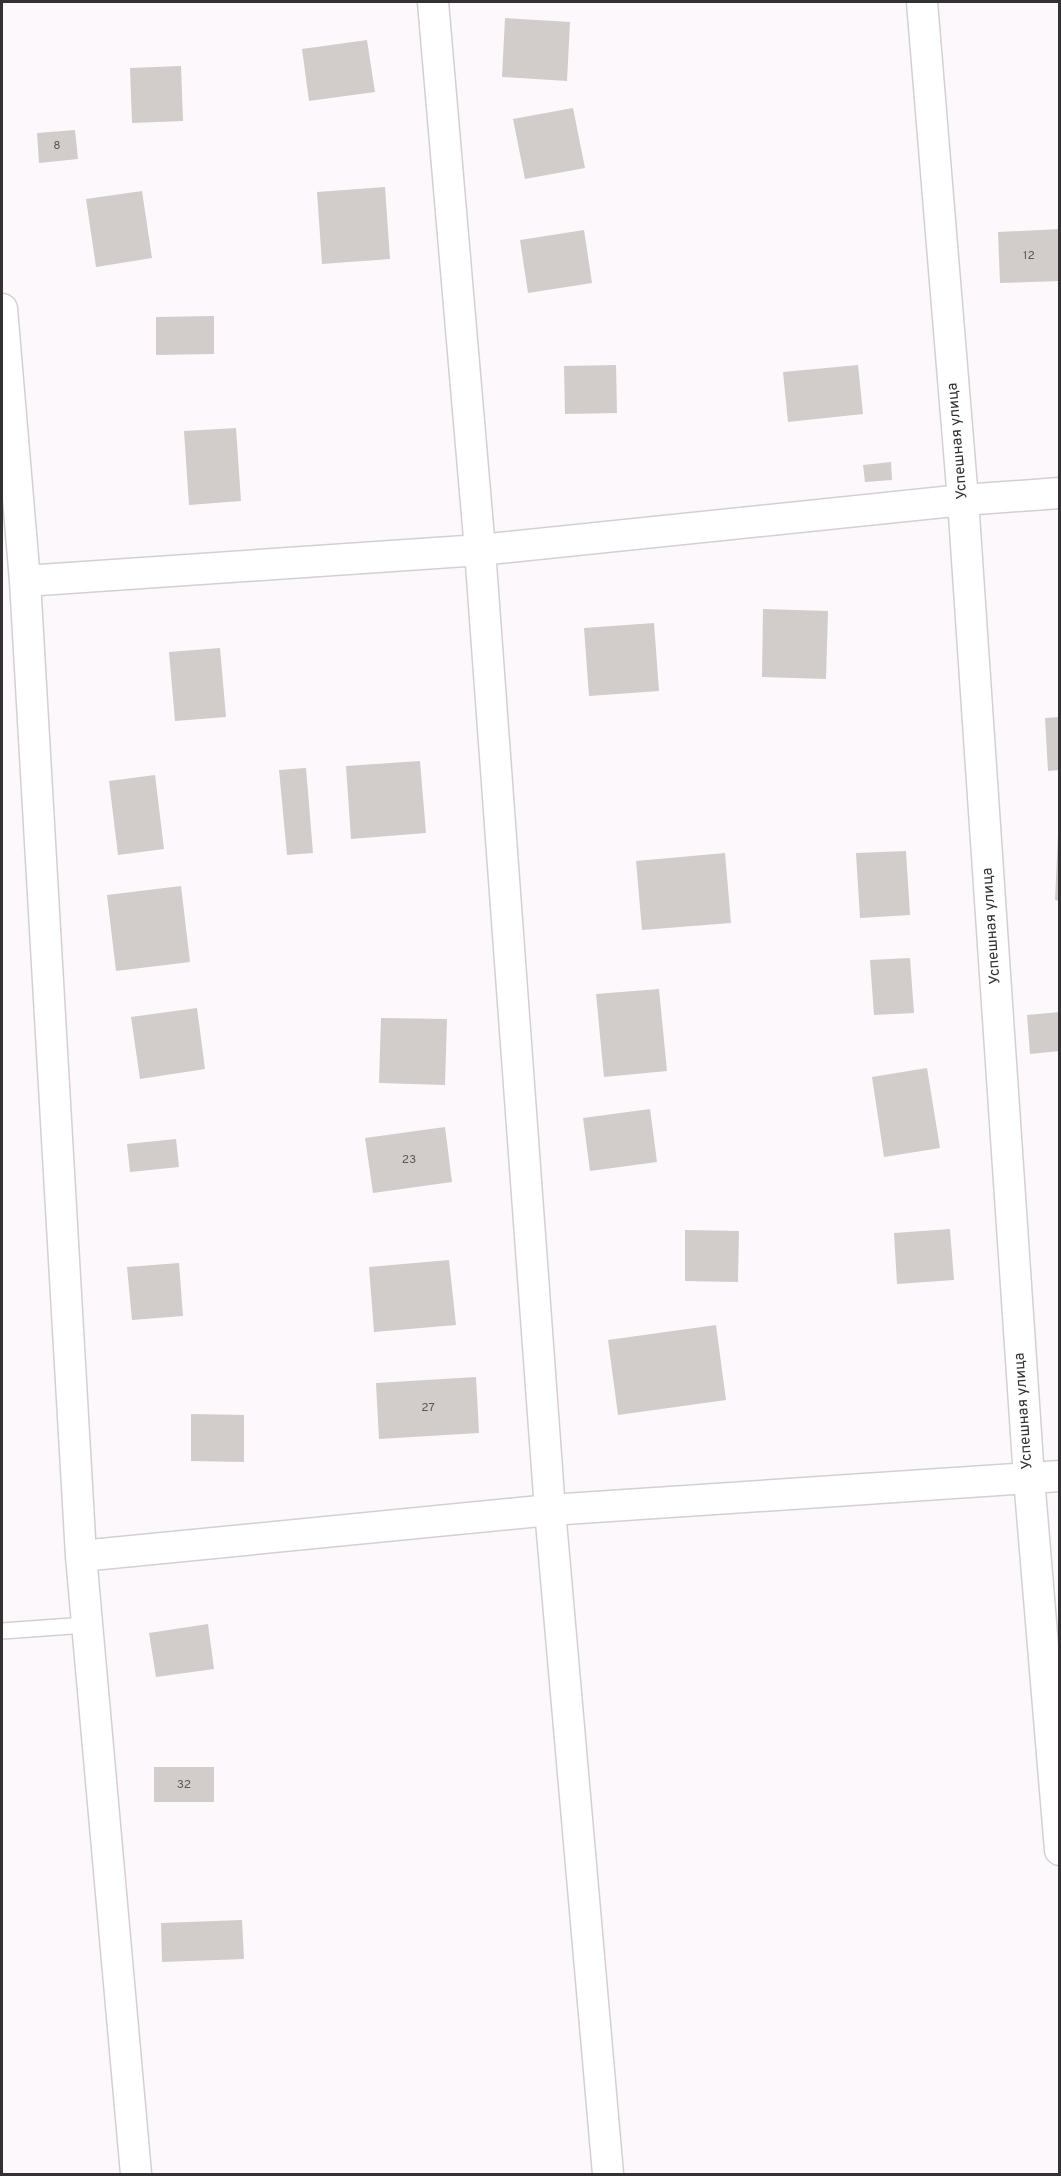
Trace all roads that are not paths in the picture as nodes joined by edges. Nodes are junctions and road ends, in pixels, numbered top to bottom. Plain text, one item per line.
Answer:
1 (433, 2) edge
2 (922, 2) edge
3 (2, 309) edge
4 (1059, 493) edge
5 (963, 500) junction
6 (480, 550) junction
7 (25, 581) junction
8 (1059, 1476) edge
9 (1029, 1478) junction
10 (550, 1510) junction
11 (81, 1556) junction
12 (86, 1625) junction
13 (2, 1630) edge
14 (1059, 1850) edge
15 (136, 2175) edge
16 (608, 2175) edge

1 - 6 street
2 - 5 street, Успешная улица
3 - 7 street
4 - 5 street
5 - 6 street
5 - 9 street, Успешная улица
6 - 7 street
6 - 10 street
7 - 11 street
8 - 9 street
9 - 10 street
9 - 14 street, Успешная улица
10 - 11 street
10 - 16 street
11 - 12 street
12 - 13 lane
12 - 15 street

